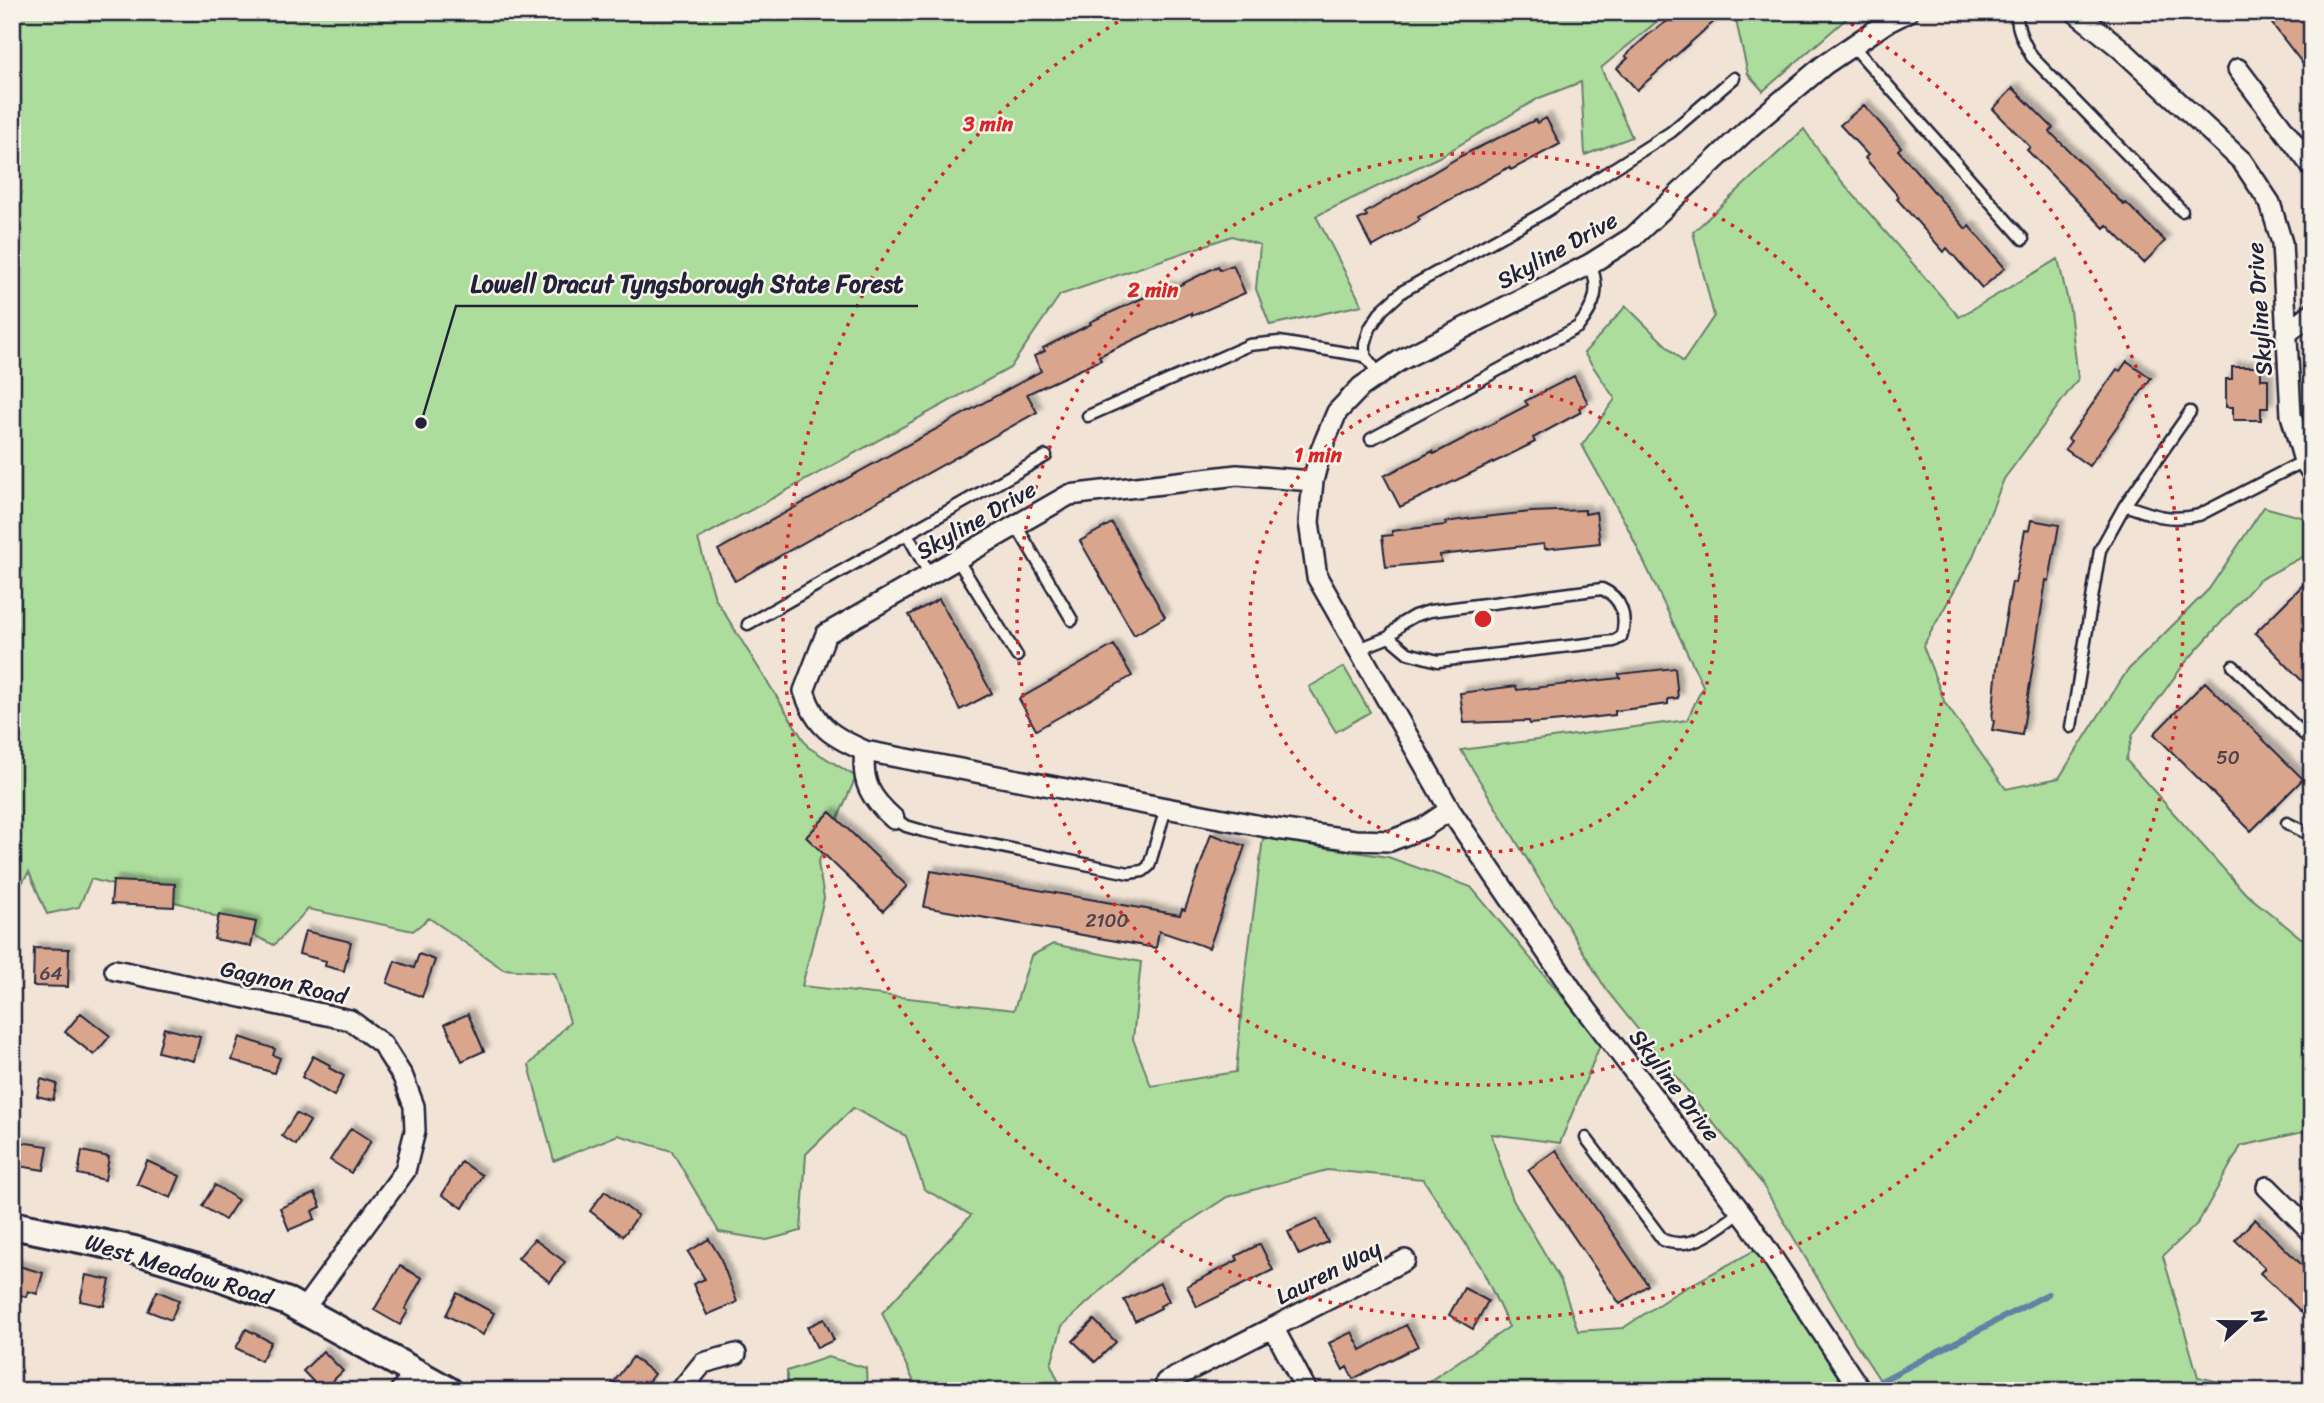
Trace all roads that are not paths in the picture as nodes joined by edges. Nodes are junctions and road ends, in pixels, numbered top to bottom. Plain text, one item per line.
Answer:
1 (1908, 12) edge
2 (2017, 12) edge
3 (2075, 12) edge
4 (1853, 46) junction
5 (2238, 69) dead end
6 (1734, 78) dead end
7 (2312, 167) edge
8 (2182, 211) dead end
9 (2024, 239) dead end
10 (1590, 264) junction
11 (2312, 313) edge
12 (2286, 334) junction
13 (1365, 356) junction
14 (1379, 374) junction
15 (2190, 412) dead end
16 (1087, 416) dead end
17 (1371, 439) dead end
18 (1046, 456) dead end
19 (2308, 467) edge
20 (1313, 481) junction
21 (2125, 505) junction
22 (1016, 525) junction
23 (907, 534) junction
24 (957, 559) junction
25 (930, 575) junction
26 (1072, 620) dead end
27 (748, 624) dead end
28 (1389, 637) junction
29 (1359, 649) junction
30 (1017, 656) dead end
31 (2233, 666) dead end
32 (2071, 727) dead end
33 (2312, 742) edge
34 (865, 751) junction
35 (1166, 808) junction
36 (1450, 810) junction
37 (894, 819) joint
38 (2287, 823) dead end
39 (2312, 836) edge
40 (115, 970) dead end
41 (1586, 1138) dead end
42 (2267, 1187) dead end
43 (1741, 1212) junction
44 (12, 1225) edge
45 (2312, 1232) edge
46 (1405, 1260) dead end
47 (303, 1310) junction
48 (1273, 1327) junction
49 (736, 1354) dead end
50 (408, 1381) edge
51 (1166, 1382) dead end
52 (449, 1391) edge
53 (680, 1391) edge
54 (1307, 1391) edge
55 (1861, 1391) edge

1 - 4 street, Skyline Drive
2 - 8 lane
3 - 12 street, Skyline Drive
4 - 9 lane
4 - 10 street, Skyline Drive
5 - 7 street
6 - 13 lane
10 - 14 street, Skyline Drive
10 - 17 lane
11 - 12 street
12 - 19 street, Skyline Drive
13 - 14 lane
13 - 16 lane
14 - 20 street, Skyline Drive
15 - 21 lane
18 - 23 lane
19 - 21 lane
20 - 22 street, Skyline Drive
20 - 29 street, Skyline Drive
21 - 32 lane
22 - 24 street, Skyline Drive
22 - 26 lane
23 - 25 lane
23 - 27 lane
24 - 25 street, Skyline Drive
24 - 30 lane
25 - 34 street, Skyline Drive
28 - 28 lane
28 - 29 lane
29 - 36 street, Skyline Drive
31 - 33 lane
34 - 35 street, Skyline Drive
34 - 37 street
35 - 36 street, Skyline Drive
35 - 37 lane
36 - 43 street, Skyline Drive
38 - 39 lane
40 - 47 street, Gagnon Road
41 - 43 lane
42 - 45 street
43 - 55 street, Skyline Drive
44 - 47 street, West Meadow Road
46 - 48 street, Lauren Way
47 - 50 street, West Meadow Road
48 - 51 street, Lauren Way
48 - 54 street, Lauren Way
49 - 53 street
50 - 52 street, West Meadow Road

